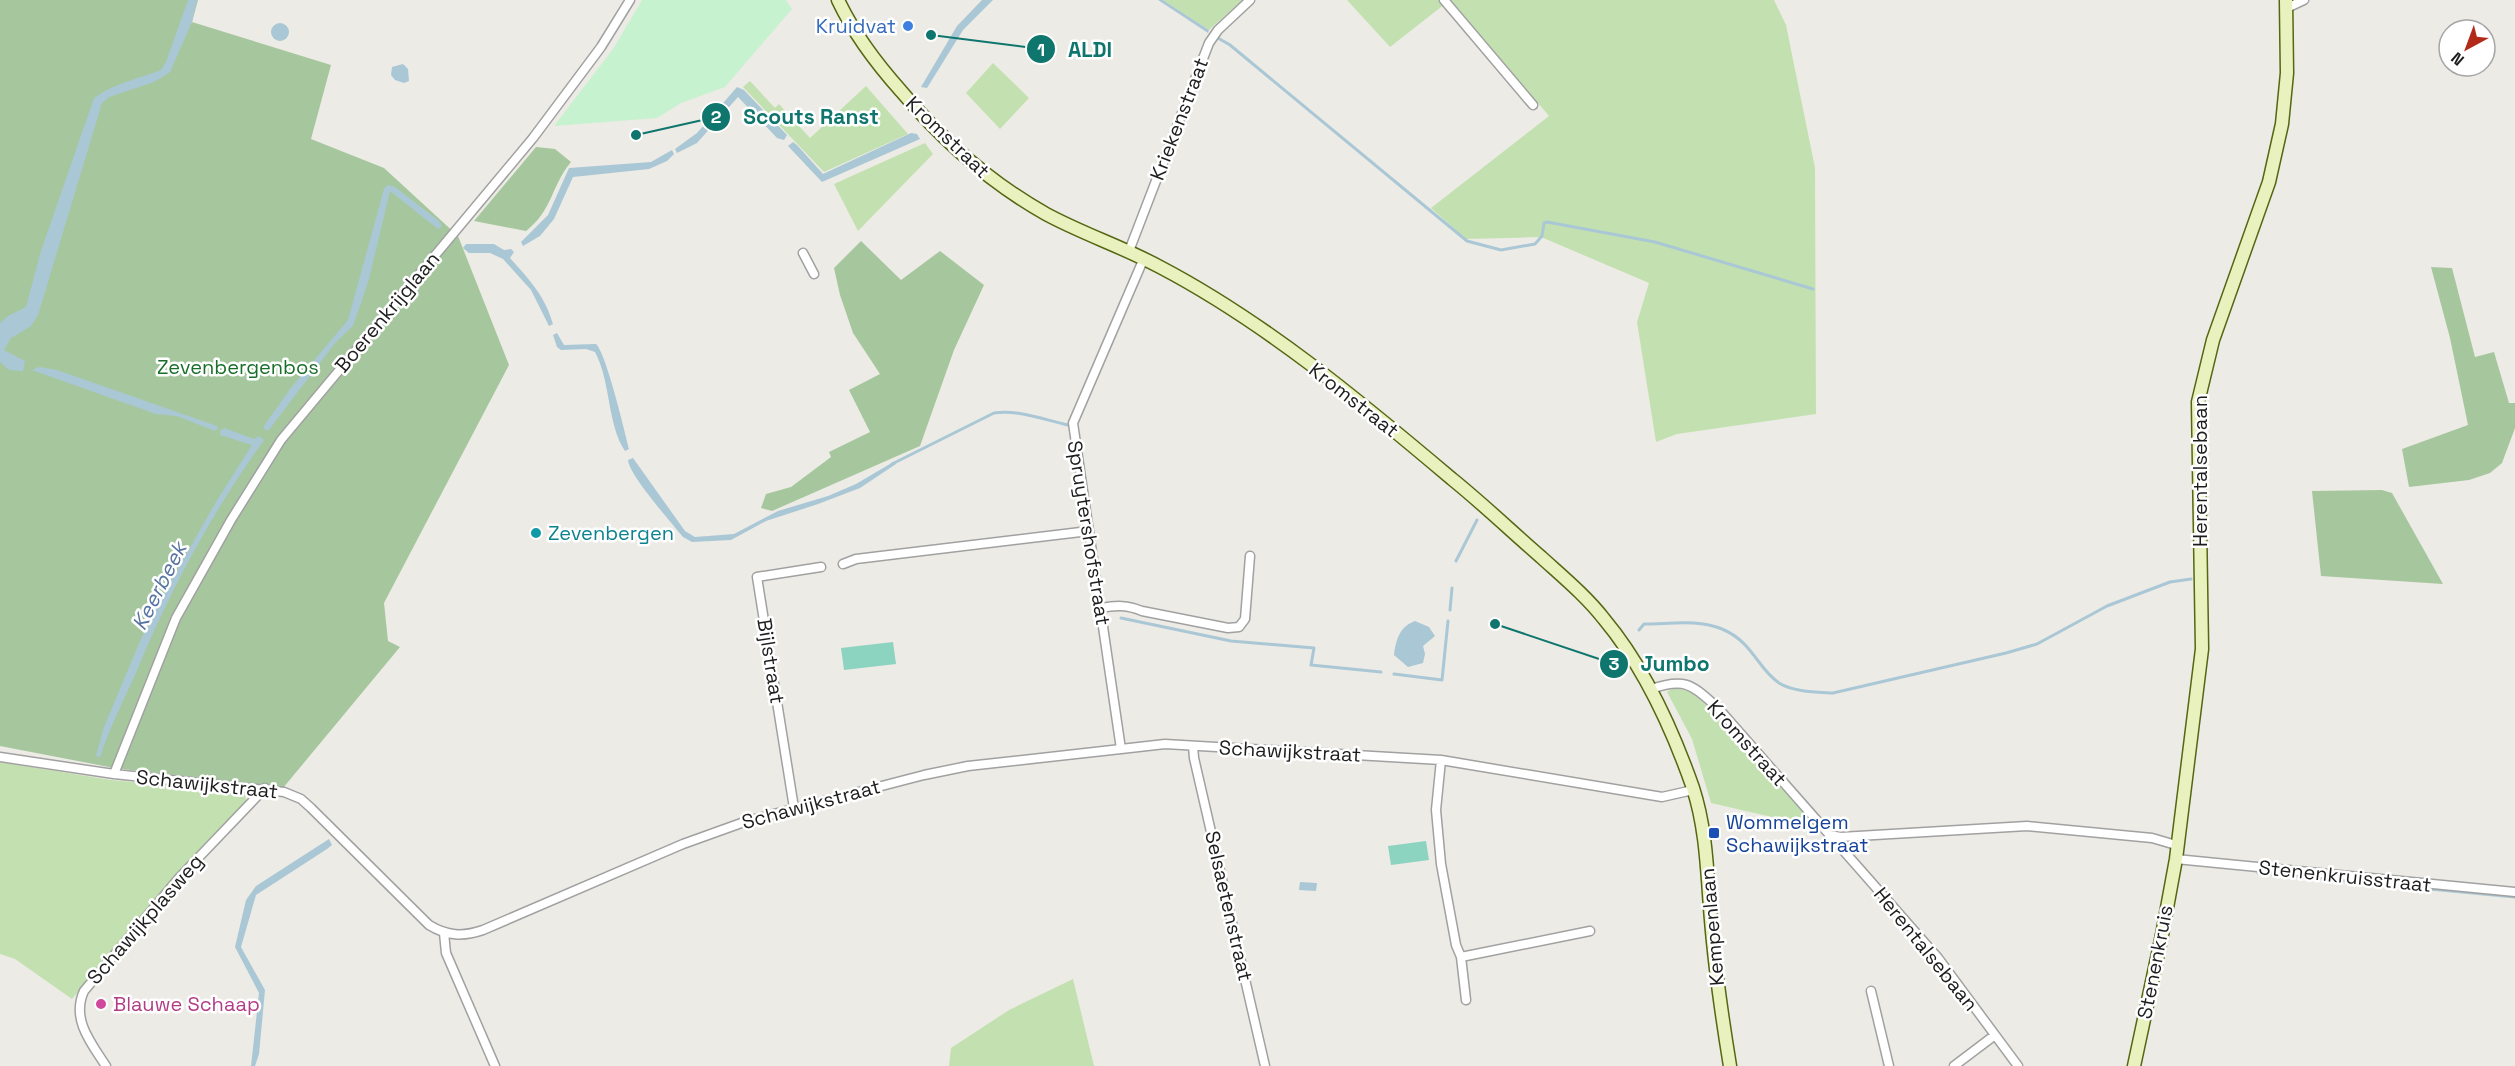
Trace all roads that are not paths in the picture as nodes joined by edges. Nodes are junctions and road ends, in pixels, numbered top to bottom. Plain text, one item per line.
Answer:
1 (630, 0) edge
2 (838, 0) edge
3 (1250, 0) edge
4 (1444, 0) edge
5 (2304, 0) edge
6 (2287, 4) edge
7 (1533, 105) dead end
8 (1129, 251) junction
9 (803, 252) dead end
10 (1144, 258) junction
11 (814, 274) dead end
12 (1089, 531) junction
13 (1250, 556) dead end
14 (843, 564) dead end
15 (821, 567) dead end
16 (1101, 608) junction
17 (1651, 689) junction
18 (1193, 746) junction
19 (1121, 748) junction
20 (0, 757) edge
21 (1441, 760) junction
22 (114, 774) junction
23 (265, 788) junction
24 (1693, 790) junction
25 (794, 808) junction
26 (1829, 835) junction
27 (2176, 845) junction
28 (2176, 859) junction
29 (2515, 892) edge
30 (1590, 931) dead end
31 (444, 933) junction
32 (1461, 957) junction
33 (1871, 991) dead end
34 (1466, 1000) dead end
35 (1995, 1035) junction
36 (106, 1066) edge
37 (495, 1066) edge
38 (1265, 1066) edge
39 (1730, 1066) edge
40 (1889, 1066) edge
41 (1953, 1066) edge
42 (2018, 1066) edge
43 (2134, 1066) edge

1 - 22 street, Boerenkrijglaan
2 - 8 main road, Kromstraat
3 - 8 street, Kriekenstraat
4 - 7 street
5 - 6 street
6 - 27 main road, Herentalsebaan
8 - 10 main road, Kromstraat
9 - 11 street
10 - 12 street, Spruytershofstraat
10 - 17 main road, Kromstraat
12 - 14 street
12 - 16 street, Spruytershofstraat
13 - 16 street
15 - 25 street, Bijlstraat
16 - 19 street, Spruytershofstraat
17 - 24 main road, Kempenlaan
17 - 26 street, Kromstraat
18 - 19 street, Schawijkstraat
18 - 21 street, Schawijkstraat
18 - 38 street, Selsaetenstraat
19 - 25 street, Schawijkstraat
20 - 22 street, Schawijkstraat
21 - 24 street, Schawijkstraat
21 - 32 street
22 - 23 street, Schawijkstraat
23 - 31 street, Schawijkstraat
23 - 36 street, Schawijkplasweg
24 - 39 main road, Kempenlaan
25 - 31 street, Schawijkstraat
26 - 27 street
26 - 35 street, Herentalsebaan
27 - 28 main road, Herentalsebaan
28 - 29 street, Stenenkruisstraat
28 - 43 main road, Stenenkruis
30 - 32 street
31 - 37 street
32 - 34 street
33 - 40 street
35 - 41 street
35 - 42 street, Herentalsebaan

